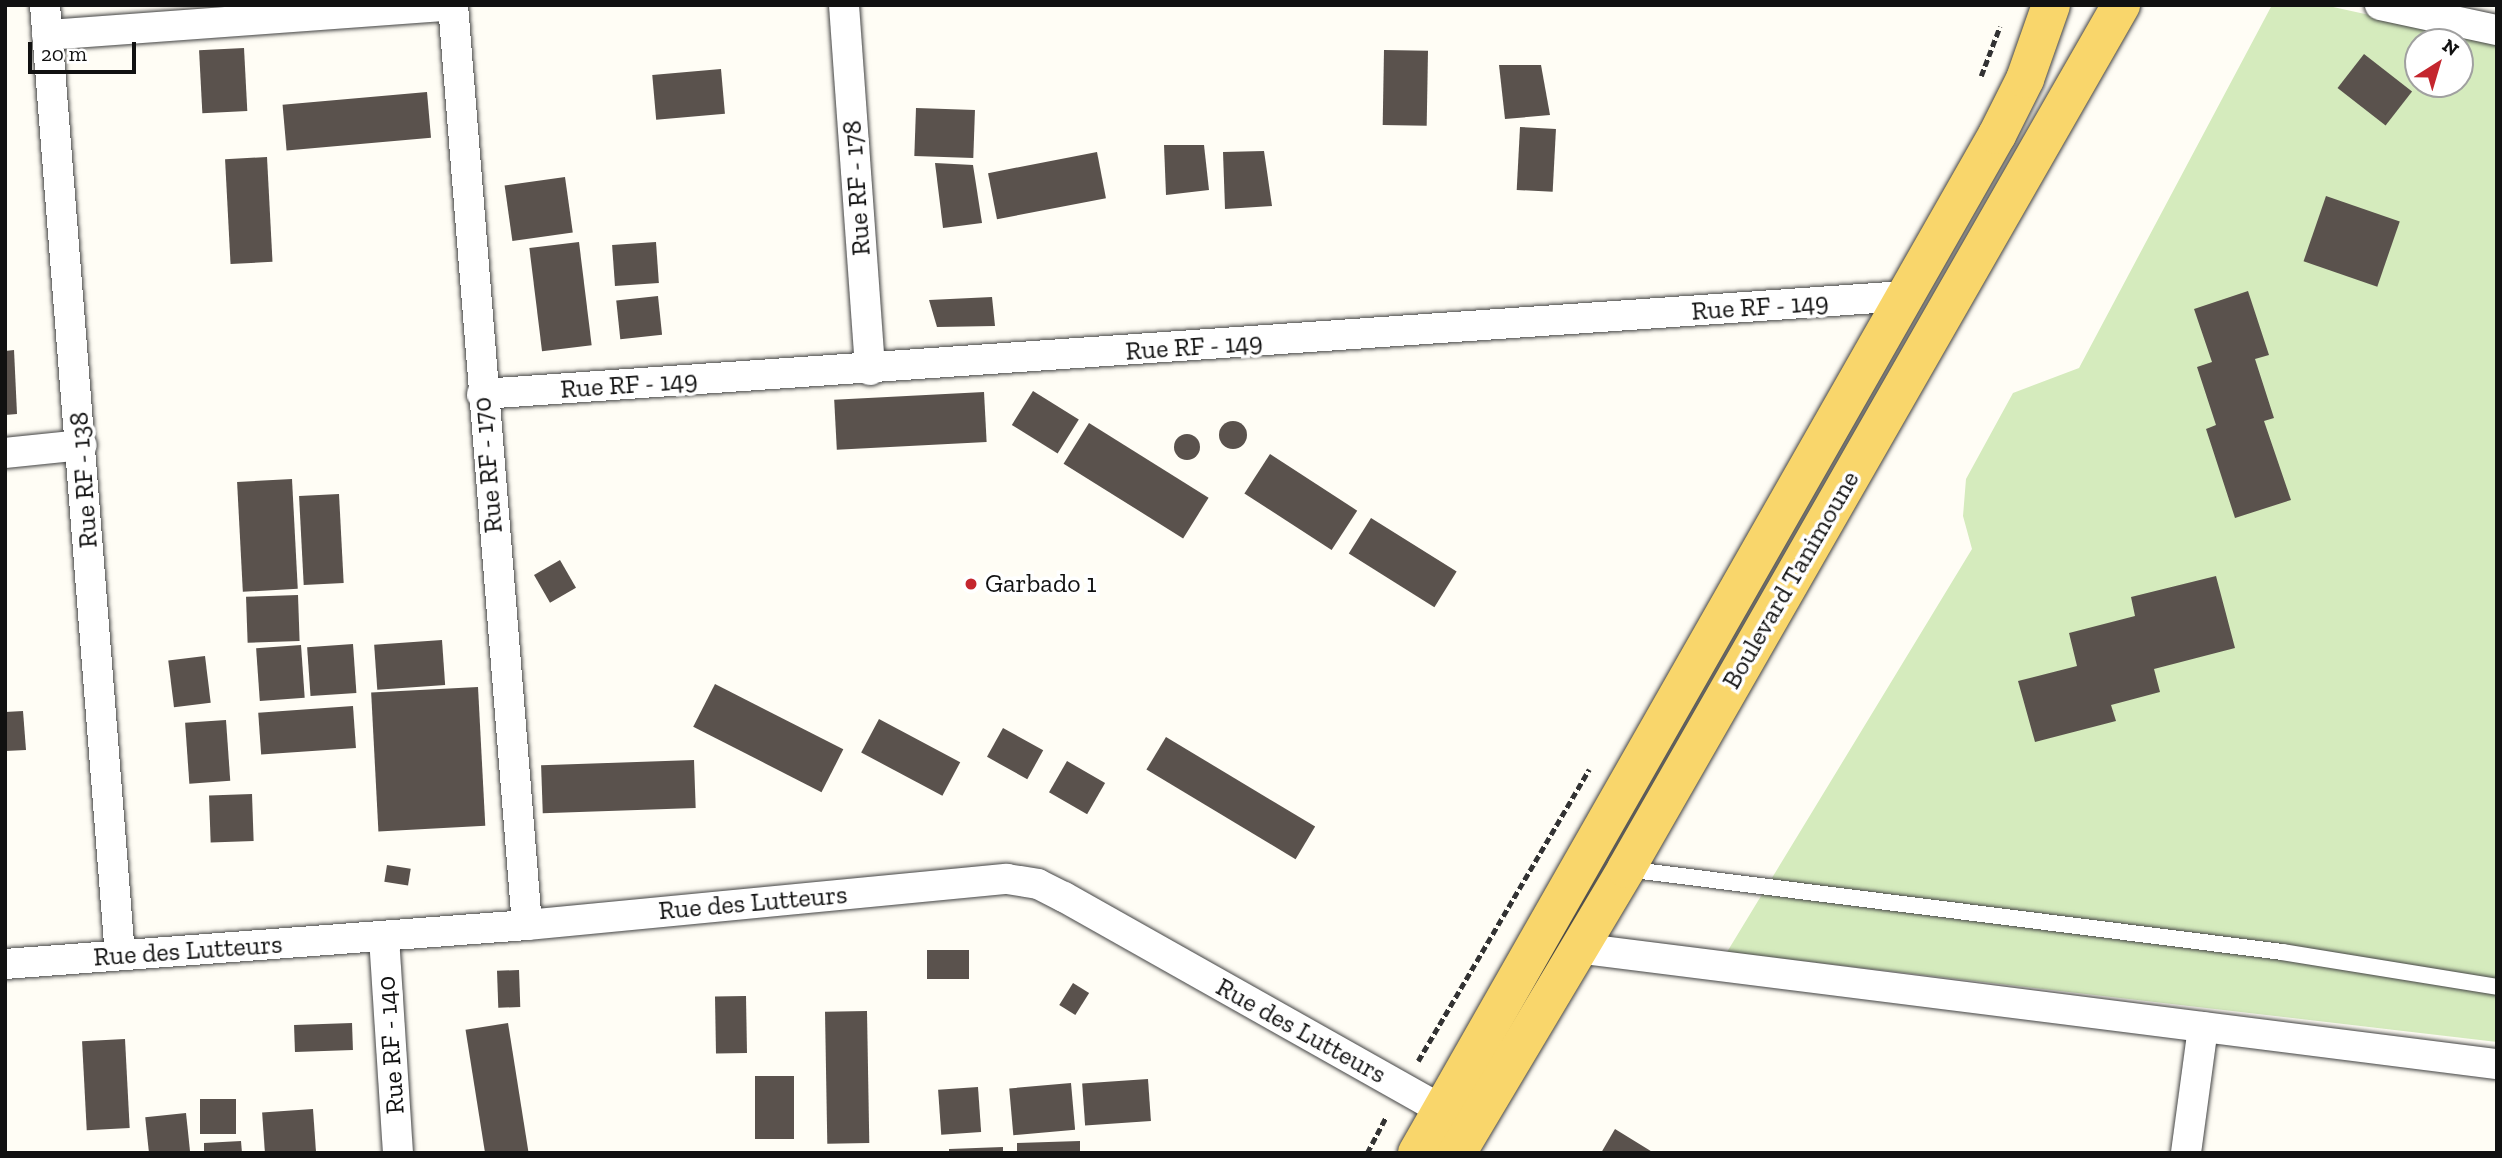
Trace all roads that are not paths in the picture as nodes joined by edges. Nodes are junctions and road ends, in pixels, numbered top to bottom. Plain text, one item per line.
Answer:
1 (45, 5) edge
2 (453, 5) edge
3 (844, 5) edge
4 (2051, 5) edge
5 (2121, 5) edge
6 (2380, 5) edge
7 (2497, 30) edge
8 (47, 35) junction
9 (1906, 296) junction
10 (870, 370) junction
11 (482, 394) junction
12 (82, 445) junction
13 (5, 453) edge
14 (1626, 869) junction
15 (527, 925) junction
16 (384, 937) junction
17 (1577, 948) junction
18 (120, 955) junction
19 (5, 964) edge
20 (2497, 987) edge
21 (2203, 1027) junction
22 (2497, 1064) edge
23 (1442, 1110) junction
24 (398, 1153) edge
25 (1417, 1153) edge
26 (1457, 1153) edge
27 (2186, 1153) edge

1 - 8 street, Rue RF - 138
2 - 8 street
2 - 11 street, Rue RF - 170
3 - 10 street, Rue RF - 178
4 - 9 main road, Boulevard Tanimoune
5 - 14 main road, Boulevard Tanimoune
6 - 7 street
8 - 12 street, Rue RF - 138
9 - 10 street, Rue RF - 149
9 - 23 main road, Boulevard Tanimoune
10 - 11 street, Rue RF - 149
11 - 15 street, Rue RF - 170
12 - 13 street
12 - 18 street, Rue RF - 138
14 - 17 main road, Boulevard Tanimoune
14 - 20 lane
15 - 16 street, Rue des Lutteurs
15 - 23 street, Rue des Lutteurs
16 - 18 street, Rue des Lutteurs
16 - 24 street, Rue RF - 140
17 - 21 street
17 - 26 main road, Boulevard Tanimoune
18 - 19 street, Rue des Lutteurs
21 - 22 street
21 - 27 street
23 - 25 main road, Boulevard Tanimoune

